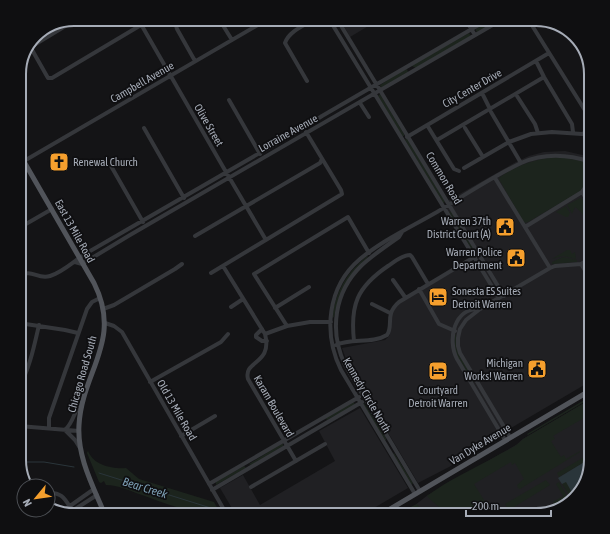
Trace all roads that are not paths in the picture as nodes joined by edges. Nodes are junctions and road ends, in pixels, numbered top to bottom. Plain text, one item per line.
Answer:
1 (139, 26) edge
2 (142, 26) edge
3 (176, 26) edge
4 (223, 26) edge
5 (256, 26) edge
6 (304, 26) edge
7 (333, 26) edge
8 (341, 26) edge
9 (469, 26) edge
10 (478, 26) edge
11 (491, 26) edge
12 (532, 26) edge
13 (62, 28) edge
14 (471, 30) junction
15 (475, 35) junction
16 (232, 40) junction
17 (38, 42) edge
18 (32, 51) edge
19 (549, 53) junction
20 (195, 61) junction
21 (536, 61) junction
22 (368, 70) junction
23 (363, 74) junction
24 (170, 76) junction
25 (544, 77) junction
26 (306, 81) dead end
27 (376, 84) junction
28 (371, 87) junction
29 (380, 91) junction
30 (482, 93) junction
31 (375, 94) junction
32 (517, 96) dead end
33 (229, 100) dead end
34 (360, 102) junction
35 (584, 109) edge
36 (490, 110) junction
37 (322, 116) junction
38 (369, 117) dead end
39 (326, 123) junction
40 (427, 125) junction
41 (144, 128) dead end
42 (465, 128) dead end
43 (306, 132) junction
44 (573, 132) junction
45 (538, 133) junction
46 (584, 133) edge
47 (408, 136) junction
48 (403, 139) junction
49 (437, 140) junction
50 (509, 142) junction
51 (259, 153) junction
52 (483, 157) junction
53 (262, 158) junction
54 (112, 159) dead end
55 (322, 159) junction
56 (26, 160) edge
57 (584, 160) edge
58 (521, 163) junction
59 (26, 164) edge
60 (464, 168) dead end
61 (457, 170) dead end
62 (226, 172) junction
63 (229, 177) junction
64 (495, 178) junction
65 (584, 189) edge
66 (582, 192) junction
67 (584, 195) edge
68 (184, 197) junction
69 (186, 202) junction
70 (449, 205) junction
71 (246, 206) junction
72 (444, 208) junction
73 (52, 209) junction
74 (142, 222) junction
75 (26, 224) edge
76 (145, 226) junction
77 (525, 227) junction
78 (402, 232) junction
79 (195, 236) dead end
80 (111, 240) junction
81 (266, 240) junction
82 (114, 245) junction
83 (369, 252) junction
84 (479, 254) junction
85 (372, 257) junction
86 (474, 257) junction
87 (77, 260) junction
88 (584, 262) edge
89 (82, 264) junction
90 (182, 264) dead end
91 (581, 264) junction
92 (223, 266) junction
93 (550, 268) junction
94 (584, 269) edge
95 (26, 273) edge
96 (211, 273) dead end
97 (393, 280) dead end
98 (428, 284) junction
99 (309, 287) dead end
100 (419, 289) junction
101 (504, 296) junction
102 (405, 297) junction
103 (100, 298) junction
104 (499, 298) junction
105 (243, 299) junction
106 (372, 304) dead end
107 (231, 307) dead end
108 (275, 308) junction
109 (103, 309) junction
110 (480, 309) junction
111 (390, 313) junction
112 (330, 321) junction
113 (336, 322) junction
114 (105, 323) junction
115 (26, 324) edge
116 (39, 326) junction
117 (287, 326) junction
118 (262, 329) junction
119 (453, 330) junction
120 (78, 333) junction
121 (459, 333) junction
122 (228, 334) dead end
123 (265, 334) junction
124 (267, 341) junction
125 (354, 341) junction
126 (338, 344) junction
127 (332, 347) junction
128 (26, 370) edge
129 (354, 380) junction
130 (150, 382) junction
131 (349, 383) junction
132 (584, 394) edge
133 (357, 398) junction
134 (364, 398) junction
135 (84, 400) junction
136 (360, 403) junction
137 (215, 416) dead end
138 (26, 426) edge
139 (49, 428) junction
140 (65, 430) junction
141 (79, 431) junction
142 (181, 436) junction
143 (508, 439) junction
144 (389, 440) junction
145 (284, 441) junction
146 (384, 443) junction
147 (325, 444) dead end
148 (287, 446) junction
149 (81, 450) junction
150 (395, 450) junction
151 (390, 453) junction
152 (296, 461) junction
153 (209, 484) junction
154 (251, 487) dead end
155 (94, 489) junction
156 (212, 490) junction
157 (56, 493) edge
158 (417, 493) junction
159 (97, 495) junction
160 (70, 506) joint
161 (77, 508) edge
162 (102, 508) edge
163 (223, 508) edge
164 (392, 508) edge

1 - 18 street
2 - 24 street, Olive Street
3 - 20 street
4 - 16 street
5 - 16 street, Campbell Avenue
6 - 26 street
7 - 23 street, Common Road
8 - 22 street, Common Road
9 - 14 street
10 - 14 street, Lorraine Avenue
11 - 15 street, Lorraine Avenue
12 - 19 street
13 - 17 street
14 - 15 street
14 - 27 street, Lorraine Avenue
15 - 29 street, Lorraine Avenue
16 - 20 street, Campbell Avenue
19 - 21 street, City Center Drive
19 - 35 street
20 - 24 street, Campbell Avenue
21 - 25 street
21 - 30 street, City Center Drive
22 - 23 street
22 - 27 street, Common Road
23 - 28 street, Common Road
24 - 56 street, Campbell Avenue
24 - 62 street, Olive Street
25 - 36 street
25 - 44 street
27 - 28 street, Lorraine Avenue
27 - 29 street, Common Road
28 - 31 street, Common Road
28 - 37 street, Lorraine Avenue
29 - 31 street, Lorraine Avenue
29 - 47 street, Common Road
30 - 36 street
30 - 40 street, City Center Drive
31 - 34 street, Lorraine Avenue
31 - 48 street, Common Road
32 - 45 street
33 - 51 street
34 - 38 street
34 - 39 street, Lorraine Avenue
36 - 49 street
36 - 50 street
37 - 39 street
37 - 51 street, Lorraine Avenue
39 - 43 street, Lorraine Avenue
40 - 47 street, City Center Drive
40 - 49 street
41 - 68 street
42 - 52 street
43 - 53 street, Lorraine Avenue
43 - 55 street
44 - 45 street
44 - 46 street
45 - 50 street
47 - 48 street, City Center Drive
47 - 70 street, Common Road
48 - 72 street, Common Road
49 - 61 street
50 - 52 street
50 - 58 street
51 - 53 street
51 - 62 street, Lorraine Avenue
52 - 60 street
53 - 63 street, Lorraine Avenue
54 - 74 street
55 - 71 street
55 - 81 street
57 - 58 street, Kennedy Circle North
58 - 64 street, Kennedy Circle North
59 - 73 main road, East 13 Mile Road
62 - 63 street, Olive Street
62 - 68 street, Lorraine Avenue
63 - 69 street, Lorraine Avenue
63 - 71 street, Olive Street
64 - 70 street, Kennedy Circle North
64 - 77 street
65 - 66 street
66 - 67 street
66 - 77 street
68 - 69 street
68 - 74 street, Lorraine Avenue
69 - 76 street, Lorraine Avenue
70 - 72 street, Kennedy Circle North
70 - 84 street, Common Road
71 - 79 street
71 - 81 street, Olive Street
72 - 78 street, Kennedy Circle North
72 - 86 street, Common Road
73 - 75 street
73 - 87 main road, East 13 Mile Road
74 - 76 street
74 - 80 street, Lorraine Avenue
76 - 82 street, Lorraine Avenue
77 - 93 street
78 - 83 street, Kennedy Circle North
78 - 85 street, Kennedy Circle North
80 - 82 street
80 - 87 street, Lorraine Avenue
81 - 92 street
82 - 89 street, Lorraine Avenue
83 - 85 street
83 - 108 street
83 - 112 street, Kennedy Circle North
84 - 86 street
84 - 101 street, Common Road
85 - 113 street, Kennedy Circle North
86 - 98 street
86 - 104 street, Common Road
87 - 89 main road, East 13 Mile Road
87 - 95 street, Lorraine Avenue
88 - 91 street
89 - 103 main road, East 13 Mile Road
90 - 109 street
91 - 93 street
91 - 94 street
92 - 96 street
92 - 105 street
93 - 101 street
97 - 102 street
98 - 100 street
98 - 125 street
99 - 108 street
100 - 102 street
100 - 119 street
101 - 104 street
102 - 111 street
103 - 109 main road, East 13 Mile Road
103 - 120 street
104 - 110 street
105 - 107 street
105 - 118 street
106 - 111 street
108 - 117 street
109 - 114 main road, East 13 Mile Road
110 - 119 street
110 - 121 street
111 - 125 street
112 - 113 street
112 - 117 street
112 - 127 street, Kennedy Circle North
113 - 126 street, Kennedy Circle North
114 - 130 street, Old 13 Mile Road
114 - 135 main road, Chicago Road South
115 - 116 street
116 - 120 street
116 - 128 street
117 - 123 street
118 - 123 street
118 - 124 street
119 - 121 street
119 - 143 street
120 - 139 street
121 - 143 street
122 - 130 street
123 - 124 street
124 - 145 street, Karam Boulevard
125 - 126 street
126 - 127 street
126 - 129 street, Kennedy Circle North
127 - 131 street, Kennedy Circle North
129 - 131 street
129 - 134 street, Kennedy Circle North
130 - 142 street, Old 13 Mile Road
131 - 133 street, Kennedy Circle North
132 - 143 main road, Van Dyke Avenue
133 - 134 street
133 - 136 street, Kennedy Circle North
133 - 145 street
134 - 136 street
134 - 144 street, Kennedy Circle North
135 - 140 street
135 - 141 main road, Chicago Road South
136 - 146 street, Kennedy Circle North
136 - 148 street
137 - 142 street
138 - 139 street
139 - 140 street
140 - 141 street
140 - 149 street
141 - 149 main road, Chicago Road South
142 - 153 street, Old 13 Mile Road
143 - 158 main road, Van Dyke Avenue
144 - 146 street
144 - 150 street, Kennedy Circle North
145 - 148 street, Karam Boulevard
145 - 153 street
146 - 151 street, Kennedy Circle North
147 - 152 street
148 - 152 street, Karam Boulevard
148 - 156 street
149 - 155 main road, Chicago Road South
150 - 151 street
150 - 158 street, Kennedy Circle North
151 - 158 street, Kennedy Circle North
152 - 154 street
153 - 156 street, Old 13 Mile Road
155 - 159 main road, Chicago Road South
155 - 160 street
156 - 163 street, Old 13 Mile Road
157 - 160 street
158 - 164 main road, Van Dyke Avenue
159 - 161 street
159 - 162 main road, Chicago Road South

